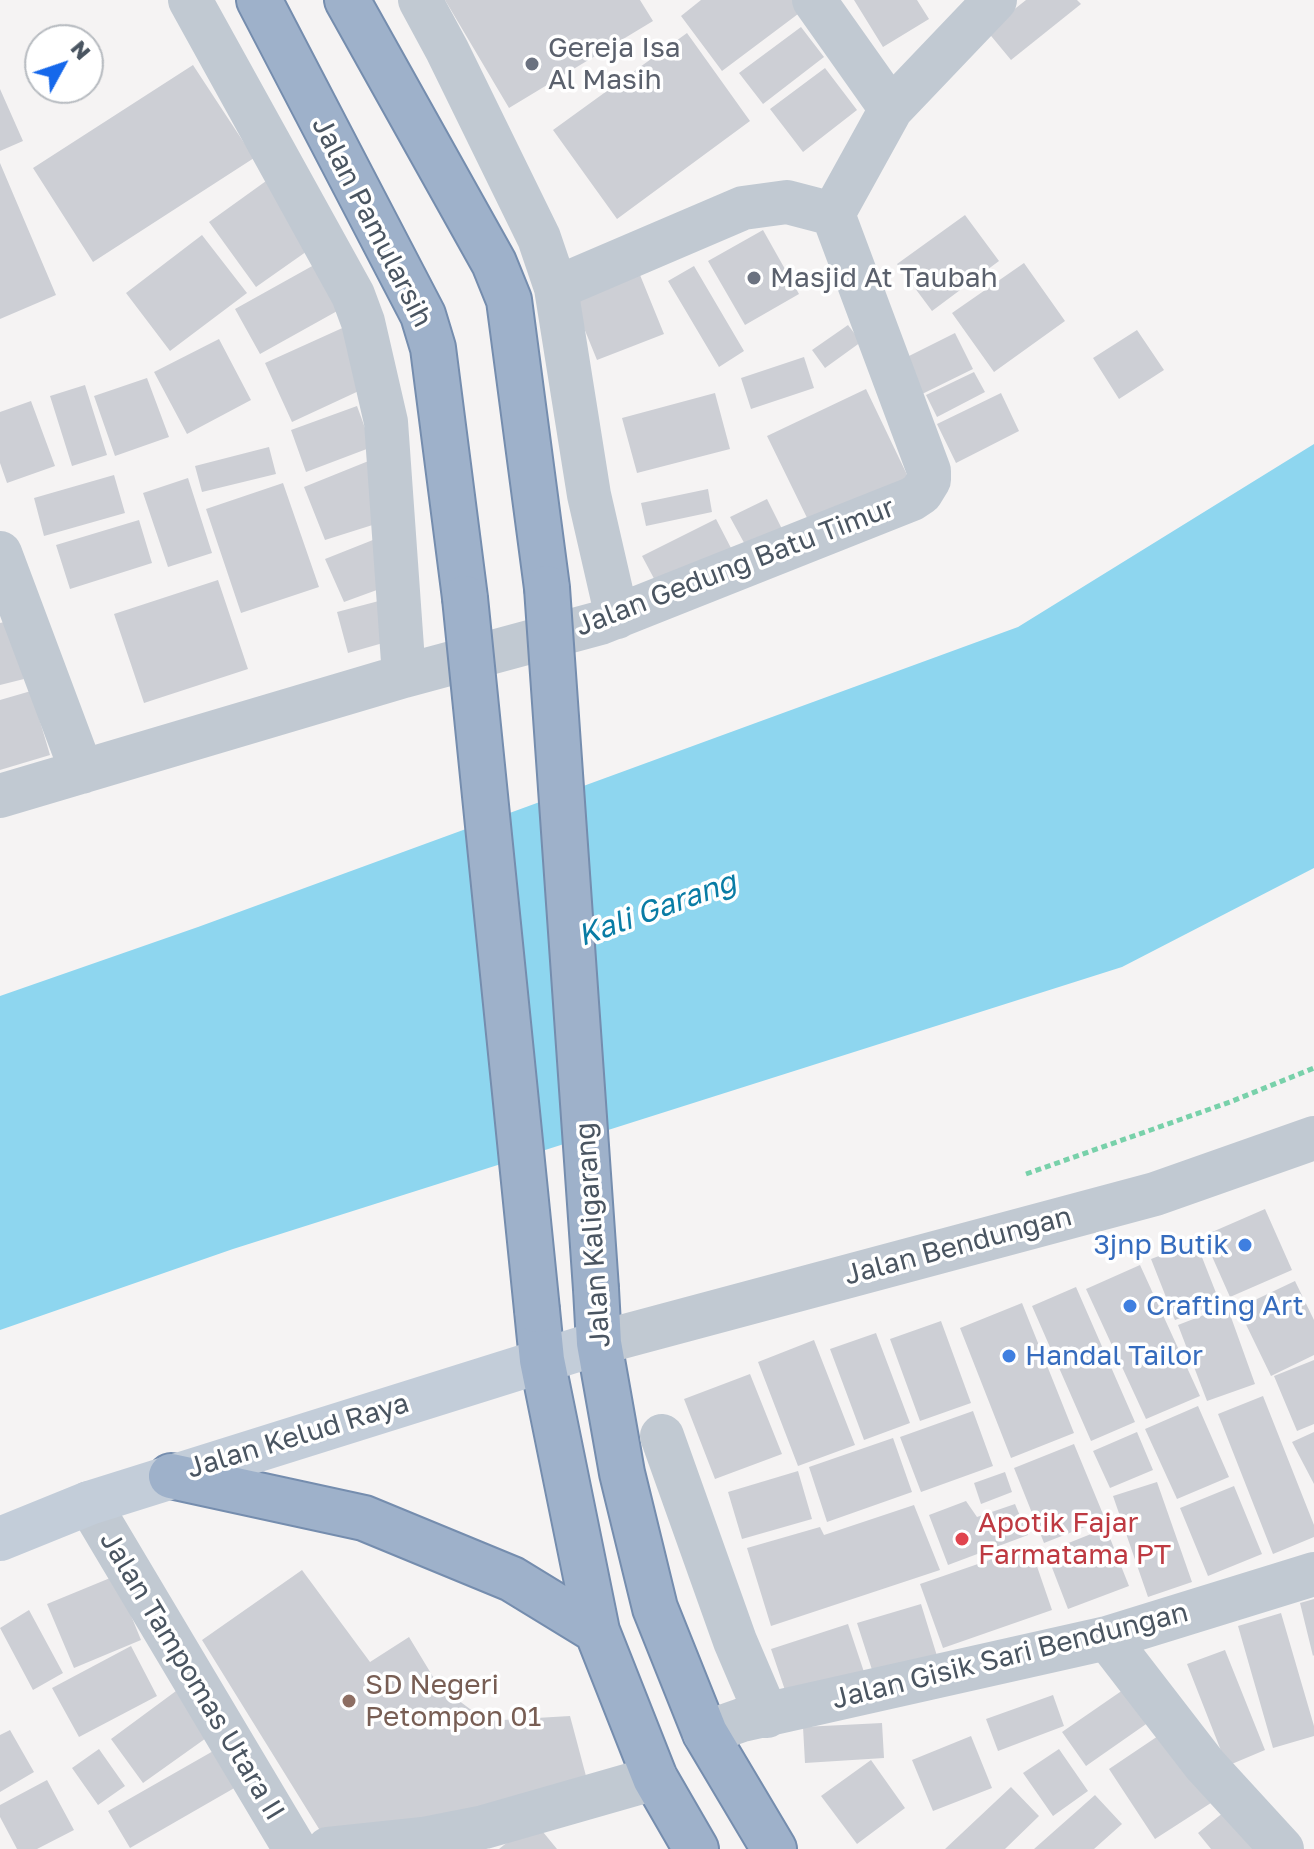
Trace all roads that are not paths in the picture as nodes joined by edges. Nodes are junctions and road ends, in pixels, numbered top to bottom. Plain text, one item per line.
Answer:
1 (190, 0) edge
2 (259, 0) edge
3 (347, 0) edge
4 (420, 0) edge
5 (814, 0) edge
6 (995, 0) edge
7 (891, 109) junction
8 (833, 214) junction
9 (556, 288) junction
10 (0, 553) edge
11 (617, 617) junction
12 (404, 676) junction
13 (82, 772) junction
14 (0, 796) edge
15 (1314, 1138) edge
16 (599, 1343) junction
17 (542, 1360) junction
18 (662, 1436) dead end
19 (171, 1476) junction
20 (89, 1503) junction
21 (0, 1539) edge
22 (1314, 1574) edge
23 (597, 1631) junction
24 (1107, 1638) junction
25 (767, 1716) junction
26 (705, 1733) junction
27 (655, 1778) junction
28 (295, 1849) edge
29 (328, 1849) edge
30 (696, 1849) edge
31 (774, 1849) edge
32 (1282, 1849) edge

1 - 12 street
2 - 17 highway, Jalan Pamularsih, bridge
3 - 16 highway, Jalan Kaligarang, bridge
4 - 9 street
5 - 7 street
6 - 7 street
7 - 8 street
8 - 9 street
8 - 11 street, Jalan Gedung Batu Timur
9 - 11 street
10 - 13 street
11 - 12 street, Jalan Gedung Batu Timur
12 - 13 street, Jalan Gedung Batu Timur
13 - 14 street, Jalan Gedung Batu Timur
15 - 16 street, Jalan Bendungan
16 - 17 main road, Jalan Kelud Raya
16 - 26 highway, Jalan Kaligarang
17 - 19 main road, Jalan Kelud Raya
17 - 23 highway
18 - 25 street
19 - 20 main road, Jalan Kelud Raya
19 - 23 highway
20 - 21 main road, Jalan Kelud Raya
20 - 28 street, Jalan Tampomas Utara II
22 - 24 street, Jalan Gisik Sari Bendungan
23 - 27 highway
24 - 25 street, Jalan Gisik Sari Bendungan
24 - 32 street
25 - 26 street, Jalan Gisik Sari Bendungan
26 - 31 highway, Jalan Kaligarang
27 - 29 street
27 - 30 highway

